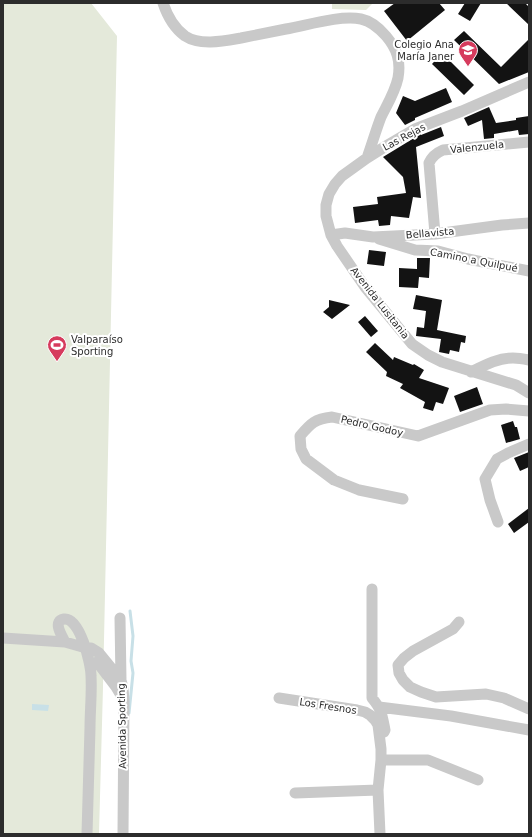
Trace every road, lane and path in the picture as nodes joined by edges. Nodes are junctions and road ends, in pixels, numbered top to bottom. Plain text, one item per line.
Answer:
1 (164, 3) edge
2 (529, 82) edge
3 (529, 142) edge
4 (367, 158) junction
5 (529, 223) edge
6 (435, 234) junction
7 (331, 235) junction
8 (373, 237) junction
9 (529, 271) edge
10 (529, 360) edge
11 (471, 372) junction
12 (529, 393) edge
13 (529, 411) edge
14 (529, 444) edge
15 (403, 499) dead end
16 (498, 522) dead end
17 (372, 589) dead end
18 (120, 618) dead end
19 (459, 622) dead end
20 (3, 638) edge
21 (65, 642) junction
22 (86, 648) junction
23 (121, 680) junction
24 (279, 698) dead end
25 (124, 701) junction
26 (379, 707) junction
27 (529, 709) edge
28 (529, 730) edge
29 (381, 749) junction
30 (381, 760) junction
31 (478, 780) dead end
32 (378, 790) junction
33 (295, 793) dead end
34 (87, 834) edge
35 (123, 834) edge
36 (380, 834) edge

1 - 4 street
2 - 4 street, Las Rejas
3 - 6 street, Valenzuela
4 - 7 street, Las Rejas
5 - 6 street, Bellavista
6 - 8 street, Bellavista
7 - 8 street, Bellavista
7 - 11 street, Avenida Lusitania
8 - 9 street, Camino a Quilpué
10 - 11 street
11 - 12 street, Avenida Lusitania
13 - 15 street, Pedro Godoy
14 - 16 street
17 - 26 street
18 - 23 street, Avenida Sporting
19 - 27 street
20 - 21 street
21 - 22 street
21 - 22 street
22 - 23 street
22 - 25 street
22 - 34 street
23 - 25 street, Avenida Sporting
24 - 29 street, Los Fresnos
25 - 35 street, Avenida Sporting
26 - 28 street
26 - 29 street
29 - 30 street, Los Fresnos
30 - 31 street
30 - 32 street, Los Fresnos
32 - 33 street
32 - 36 street, Los Fresnos

